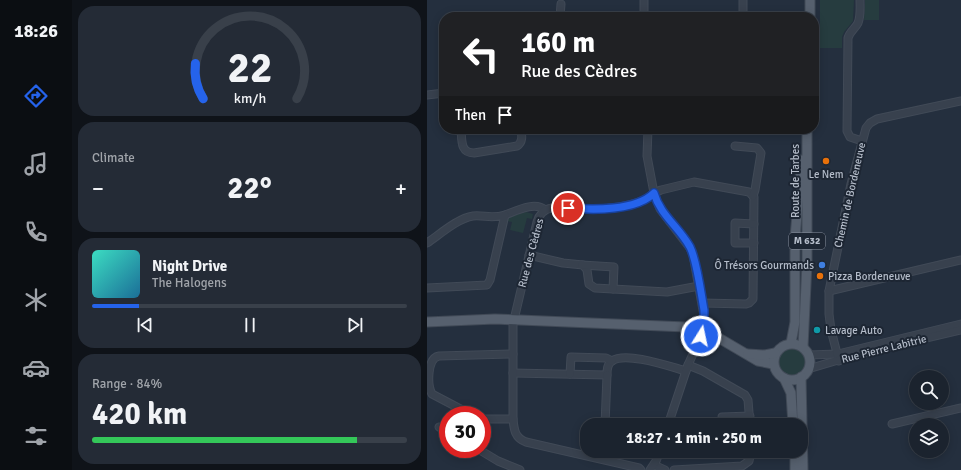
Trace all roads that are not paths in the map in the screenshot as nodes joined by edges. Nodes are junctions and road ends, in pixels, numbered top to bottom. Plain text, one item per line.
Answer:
1 (645, 0) edge
2 (743, 0) edge
3 (810, 0) edge
4 (860, 0) edge
5 (561, 4) dead end
6 (560, 12) edge
7 (644, 12) edge
8 (743, 12) edge
9 (810, 12) edge
10 (439, 93) edge
11 (427, 95) edge
12 (961, 101) edge
13 (461, 134) edge
14 (522, 134) edge
15 (648, 134) edge
16 (807, 134) edge
17 (807, 134) edge
18 (862, 141) junction
19 (735, 146) dead end
20 (654, 193) junction
21 (753, 196) junction
22 (545, 210) junction
23 (505, 215) junction
24 (754, 224) junction
25 (427, 243) edge
26 (754, 243) junction
27 (529, 255) junction
28 (961, 260) edge
29 (582, 265) junction
30 (699, 286) junction
31 (427, 288) edge
32 (613, 289) junction
33 (829, 291) junction
34 (703, 303) junction
35 (514, 320) junction
36 (427, 322) edge
37 (961, 324) edge
38 (701, 330) junction
39 (961, 330) edge
40 (791, 343) junction
41 (806, 351) junction
42 (775, 353) junction
43 (513, 354) junction
44 (747, 354) junction
45 (838, 357) junction
46 (611, 362) junction
47 (773, 364) junction
48 (687, 368) junction
49 (808, 369) junction
50 (513, 373) junction
51 (570, 374) junction
52 (607, 375) junction
53 (801, 377) junction
54 (784, 378) junction
55 (453, 406) edge
56 (961, 408) edge
57 (749, 416) joint
58 (605, 418) edge
59 (670, 418) edge
60 (722, 418) edge
61 (793, 418) edge
62 (491, 419) edge
63 (513, 419) junction
64 (892, 424) dead end
65 (580, 452) edge
66 (491, 456) edge
67 (607, 458) edge
68 (750, 458) edge
69 (795, 458) edge
70 (652, 467) edge
71 (520, 470) edge
72 (641, 470) edge
73 (665, 470) edge
74 (674, 470) edge
75 (795, 470) edge
76 (803, 470) edge

1 - 7 street
2 - 8 street
3 - 9 main road
4 - 18 street
5 - 6 street
10 - 11 street
12 - 18 street, Chemin de Bordeneuve
13 - 14 street
15 - 20 street
16 - 40 main road, Route de Tarbes / M 632
17 - 41 main road, Route de Tarbes / M 632
18 - 33 street, Chemin de Bordeneuve
19 - 21 street
20 - 21 street, Rue des Cèdres
20 - 22 street, Rue des Cèdres
20 - 30 street
21 - 24 street
22 - 23 street
22 - 27 street, Rue des Cèdres
23 - 25 street
23 - 31 street
24 - 26 street
24 - 26 street
26 - 34 street
27 - 29 street
27 - 35 street, Rue des Cèdres
28 - 33 street
29 - 32 street
29 - 32 street
30 - 32 street
30 - 34 street
33 - 45 street, Chemin de Bordeneuve
34 - 38 street
35 - 36 main road
35 - 38 main road
35 - 43 street, Rue des Cèdres
37 - 45 street, Rue Pierre Labitrie
38 - 44 main road
38 - 48 street
39 - 45 street, Rue Pierre Labitrie
40 - 41 main road
40 - 42 main road
41 - 45 street, Rue Pierre Labitrie
41 - 49 main road, Route de Tarbes
42 - 44 main road
42 - 47 main road
43 - 50 street, Rue des Cèdres
43 - 55 street
44 - 47 main road
45 - 49 street, Rue Pierre Labitrie
46 - 48 street
46 - 51 street
46 - 52 street
47 - 54 main road
48 - 57 street
48 - 59 street
49 - 53 main road
50 - 51 street
50 - 63 street, Rue des Cèdres
51 - 52 street
52 - 58 street
53 - 54 main road
53 - 76 main road
54 - 61 main road
56 - 64 street
57 - 60 street
62 - 63 street
63 - 65 street
66 - 71 street
67 - 72 street
68 - 74 street
69 - 75 main road
70 - 73 street

